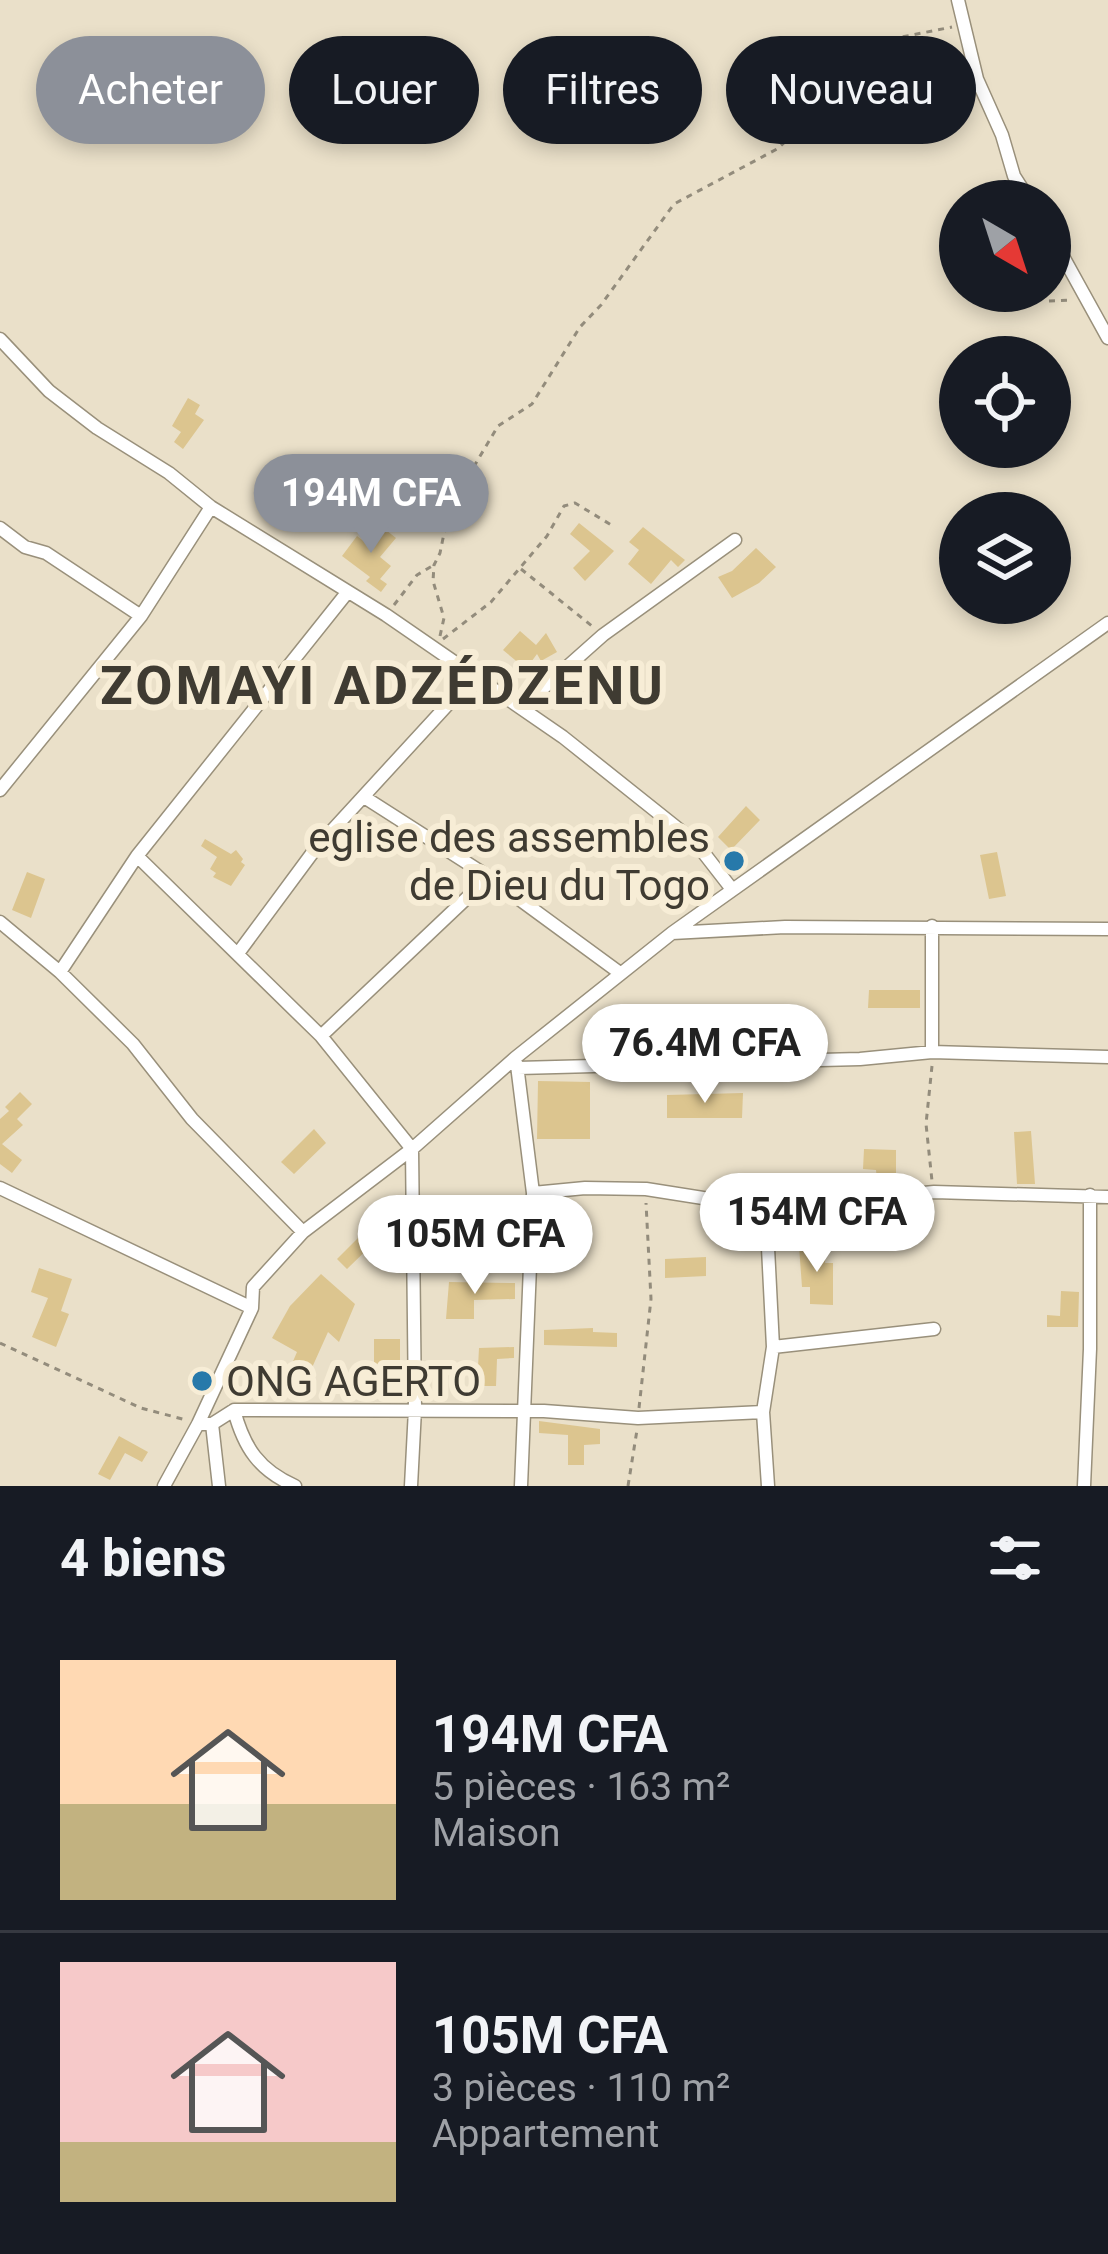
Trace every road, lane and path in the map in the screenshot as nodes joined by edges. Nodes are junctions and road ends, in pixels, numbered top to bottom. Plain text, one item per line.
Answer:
1 (958, 0) edge
2 (964, 22) junction
3 (1017, 180) edge
4 (1071, 271) edge
5 (1108, 338) edge
6 (0, 339) edge
7 (211, 507) junction
8 (614, 526) dead end
9 (0, 529) edge
10 (735, 539) dead end
11 (434, 565) junction
12 (521, 569) junction
13 (346, 594) junction
14 (141, 616) junction
15 (386, 616) junction
16 (1108, 623) edge
17 (603, 634) junction
18 (473, 677) junction
19 (522, 707) junction
20 (0, 790) edge
21 (364, 797) junction
22 (137, 856) junction
23 (489, 877) junction
24 (731, 888) junction
25 (0, 922) edge
26 (932, 926) junction
27 (1108, 929) edge
28 (672, 933) junction
29 (239, 952) junction
30 (60, 972) junction
31 (620, 973) junction
32 (321, 1036) junction
33 (932, 1052) junction
34 (1108, 1057) edge
35 (516, 1063) junction
36 (412, 1148) junction
37 (0, 1188) edge
38 (646, 1189) junction
39 (934, 1192) junction
40 (533, 1193) junction
41 (1090, 1195) junction
42 (1108, 1197) edge
43 (766, 1208) junction
44 (303, 1232) junction
45 (252, 1308) junction
46 (934, 1329) dead end
47 (0, 1343) edge
48 (1108, 1346) edge
49 (773, 1347) junction
50 (1090, 1349) junction
51 (415, 1409) junction
52 (234, 1410) junction
53 (525, 1412) junction
54 (763, 1412) junction
55 (638, 1418) junction
56 (205, 1424) junction
57 (164, 1486) edge
58 (219, 1486) edge
59 (296, 1486) edge
60 (411, 1486) edge
61 (521, 1486) edge
62 (628, 1486) edge
63 (768, 1486) edge
64 (1084, 1486) edge

1 - 2 street
2 - 3 street
2 - 11 path
4 - 5 street
6 - 7 street
7 - 13 street
7 - 14 street
8 - 12 path
9 - 14 street
10 - 17 street
11 - 12 path
11 - 15 path
12 - 17 path
13 - 15 street
13 - 22 street
14 - 20 street
15 - 18 street
16 - 24 street
17 - 19 street
18 - 19 street
18 - 21 street
19 - 24 street
21 - 23 street
21 - 29 street
22 - 29 street
22 - 30 street
23 - 31 street
23 - 32 street
24 - 28 street
25 - 30 street
26 - 27 street
26 - 28 street
26 - 33 street
28 - 31 street
29 - 32 street
30 - 44 street
31 - 35 street
32 - 36 street
33 - 34 street
33 - 35 street
33 - 39 path
35 - 36 street
35 - 40 street
36 - 44 street
36 - 51 street
37 - 45 street
38 - 40 street
38 - 43 street
38 - 55 path
39 - 41 street
39 - 43 street
40 - 53 street
41 - 42 street
41 - 50 street
43 - 49 street
44 - 45 street
45 - 56 street
46 - 49 street
47 - 56 path
48 - 50 street
49 - 54 street
50 - 64 street
51 - 52 street
51 - 53 street
51 - 60 street
52 - 56 street
52 - 59 street
53 - 55 street
53 - 61 street
54 - 55 street
54 - 63 street
55 - 62 path
56 - 57 street
56 - 58 street

